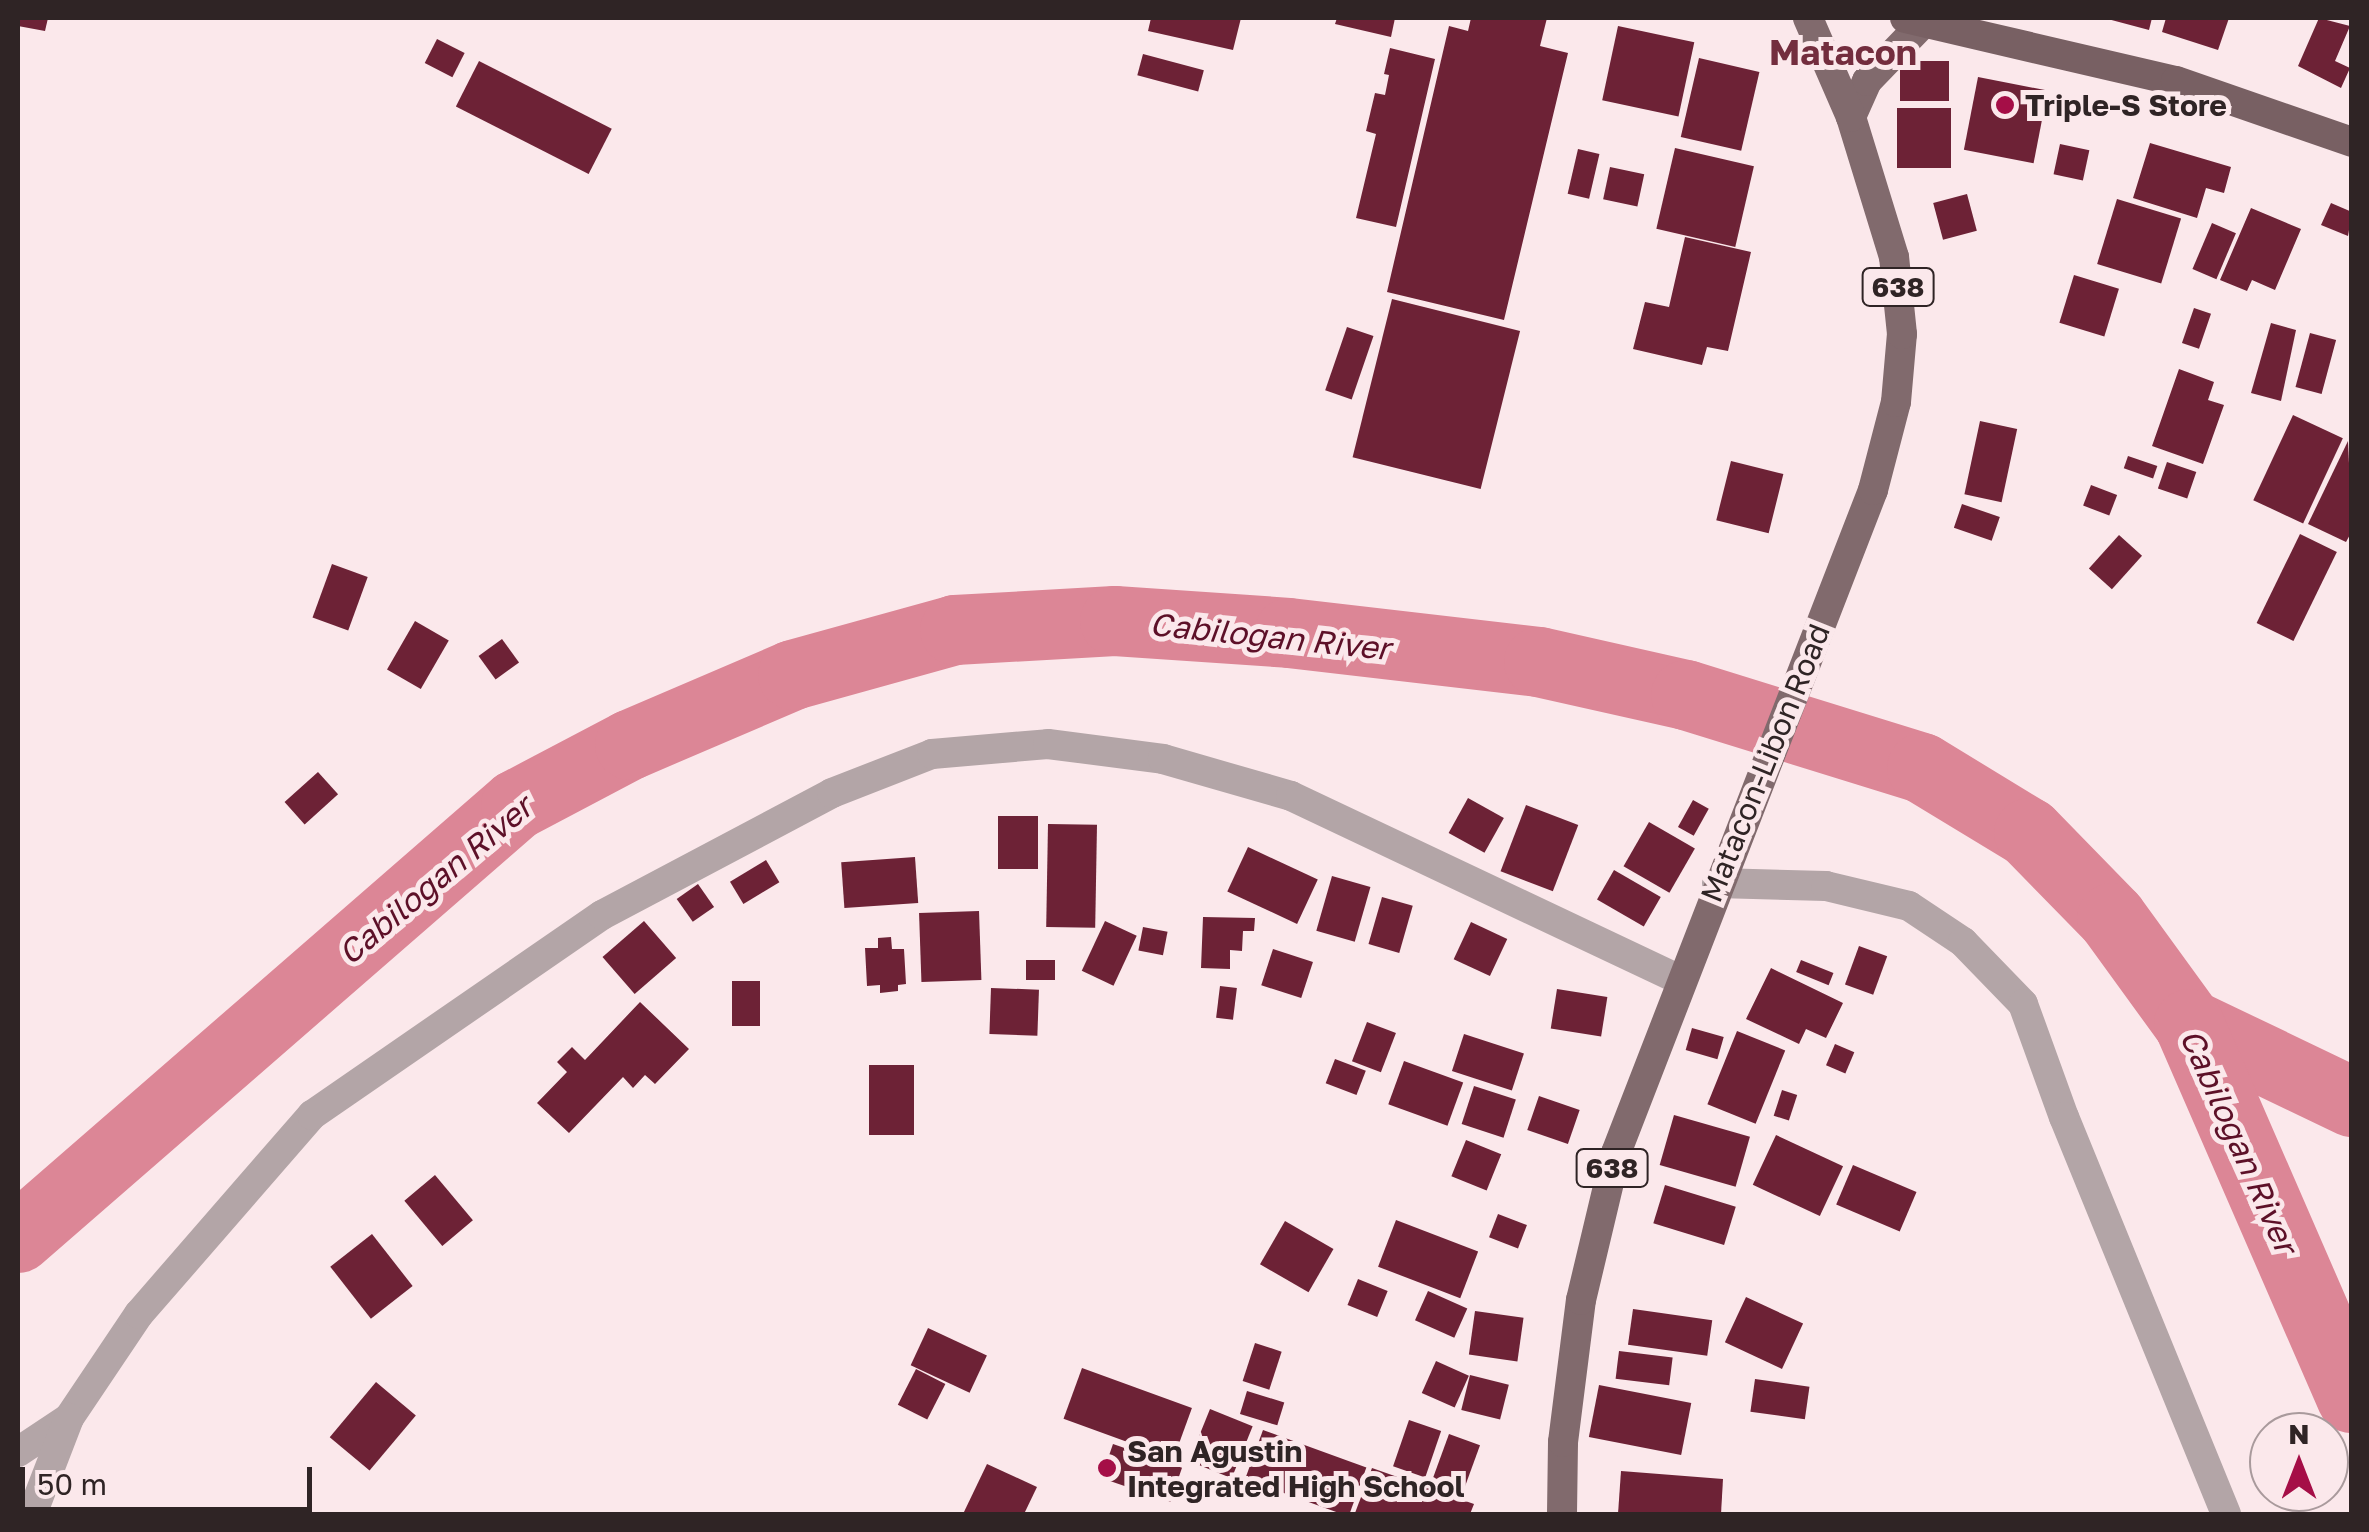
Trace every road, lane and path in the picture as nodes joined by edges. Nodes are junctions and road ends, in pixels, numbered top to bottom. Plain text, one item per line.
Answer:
1 (1808, 18) edge
2 (1914, 20) edge
3 (1851, 118) junction
4 (2352, 142) edge
5 (1717, 883) junction
6 (1680, 980) junction
7 (69, 1418) junction
8 (18, 1452) edge
9 (32, 1514) edge
10 (1562, 1514) edge
11 (2226, 1514) edge

1 - 3 main road, Matacon-Libon Road / 638
2 - 3 main road
2 - 4 highway
3 - 5 main road, Matacon-Libon Road / 638
5 - 6 main road, Matacon-Libon Road / 638
5 - 11 street
6 - 7 street
6 - 10 main road, Matacon-Libon Road / 638
7 - 8 street
7 - 9 street

